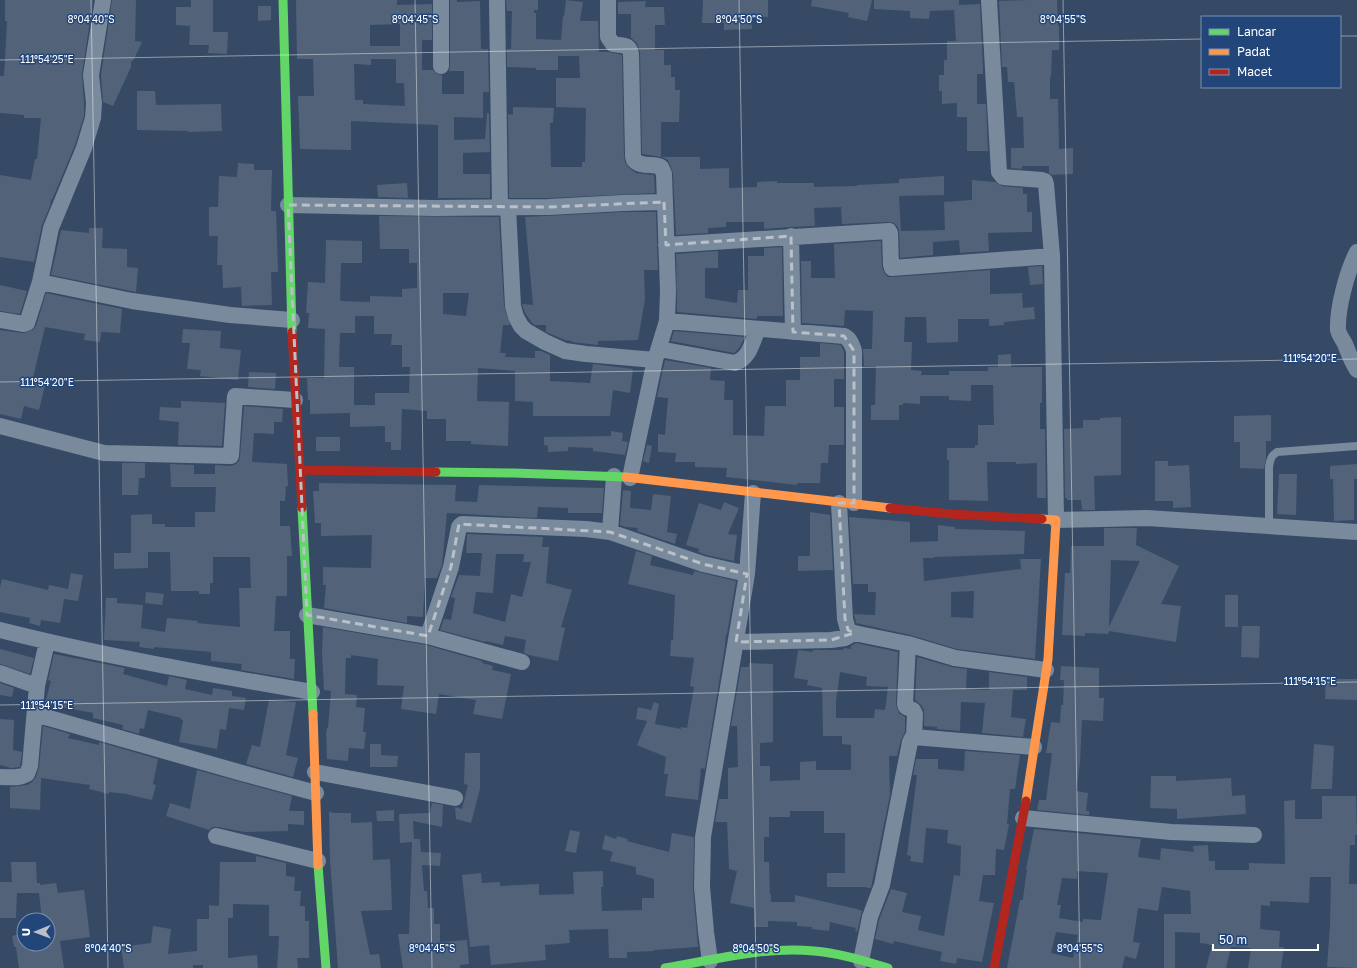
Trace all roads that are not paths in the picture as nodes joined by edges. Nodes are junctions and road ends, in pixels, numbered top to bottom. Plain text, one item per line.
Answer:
1 (103, 0) edge
2 (283, 0) edge
3 (441, 0) edge
4 (498, 0) edge
5 (608, 0) edge
6 (989, 0) edge
7 (441, 66) dead end
8 (664, 202) junction
9 (288, 206) junction
10 (504, 207) junction
11 (791, 236) junction
12 (666, 245) junction
13 (1357, 252) edge
14 (1052, 256) junction
15 (40, 282) junction
16 (0, 320) edge
17 (292, 320) junction
18 (667, 321) junction
19 (758, 329) junction
20 (793, 332) junction
21 (657, 355) junction
22 (1357, 370) edge
23 (295, 400) junction
24 (0, 426) edge
25 (1357, 446) edge
26 (300, 470) junction
27 (614, 476) junction
28 (630, 478) junction
29 (753, 492) junction
30 (846, 503) junction
31 (1056, 520) junction
32 (1269, 527) junction
33 (610, 532) junction
34 (1357, 532) edge
35 (747, 574) junction
36 (307, 615) junction
37 (0, 630) edge
38 (854, 633) junction
39 (428, 636) junction
40 (47, 642) junction
41 (736, 642) junction
42 (908, 644) junction
43 (522, 662) dead end
44 (1046, 670) junction
45 (0, 674) edge
46 (37, 686) junction
47 (312, 692) junction
48 (35, 714) junction
49 (914, 737) junction
50 (1034, 747) junction
51 (315, 772) junction
52 (0, 777) edge
53 (316, 793) junction
54 (455, 798) dead end
55 (1023, 818) junction
56 (216, 836) dead end
57 (1254, 836) dead end
58 (318, 861) junction
59 (710, 961) junction
60 (861, 961) junction
61 (842, 962) edge
62 (326, 968) edge
63 (665, 968) edge
64 (888, 968) edge
65 (994, 968) edge

1 - 15 street
2 - 9 street
3 - 7 street
4 - 10 street
5 - 8 street
6 - 14 street
8 - 10 street
8 - 12 street
9 - 10 street
9 - 17 street
10 - 21 street
11 - 12 street
11 - 14 street
11 - 20 street
12 - 18 street
13 - 22 street
14 - 31 street
15 - 16 street
15 - 17 street
17 - 23 street
18 - 19 street
18 - 21 street
19 - 20 street
19 - 21 street
20 - 30 street
21 - 28 street
23 - 24 street
23 - 26 street
25 - 32 lane
26 - 27 street
26 - 36 street
27 - 28 street
27 - 33 street
28 - 29 street
29 - 30 street
29 - 35 street
30 - 31 street
30 - 38 street
31 - 32 street
31 - 44 street
32 - 34 street
33 - 35 street
33 - 39 street
35 - 41 street
36 - 39 street
36 - 47 street
37 - 40 street
38 - 41 street
38 - 42 street
39 - 43 street
40 - 46 street
40 - 47 street
41 - 59 street
42 - 44 street
42 - 49 street
44 - 50 street
45 - 46 street
46 - 48 street
47 - 51 street
48 - 52 street
48 - 53 street
49 - 50 street
49 - 60 street
50 - 55 street
51 - 53 street
51 - 54 street
53 - 58 street
55 - 57 street
55 - 65 street
56 - 58 street
58 - 62 street
59 - 61 street
59 - 63 street
60 - 61 street
60 - 64 street

